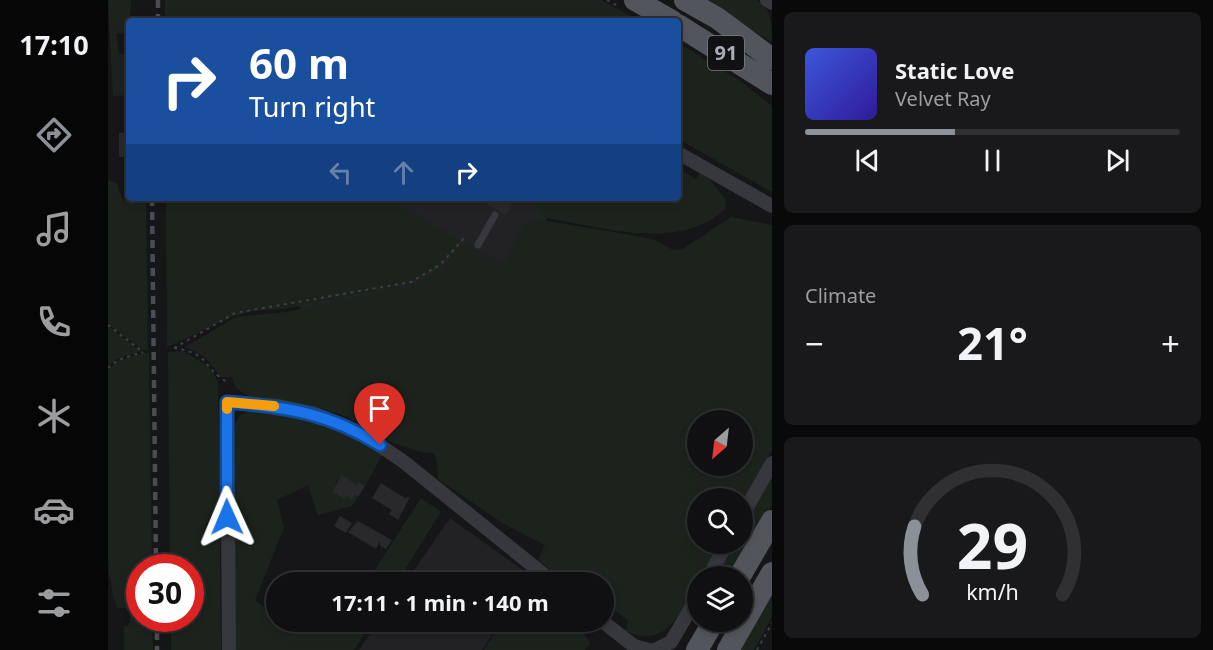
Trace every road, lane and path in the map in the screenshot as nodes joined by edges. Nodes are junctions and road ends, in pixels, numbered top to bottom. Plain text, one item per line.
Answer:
1 (635, 0) edge
2 (685, 0) edge
3 (767, 0) edge
4 (772, 3) edge
5 (705, 11) junction
6 (667, 18) edge
7 (681, 27) edge
8 (772, 47) edge
9 (772, 59) edge
10 (772, 84) edge
11 (681, 155) edge
12 (772, 206) edge
13 (495, 215) dead end
14 (465, 237) dead end
15 (478, 245) dead end
16 (108, 325) edge
17 (108, 368) edge
18 (227, 382) dead end
19 (772, 463) edge
20 (753, 497) edge
21 (772, 521) edge
22 (746, 566) edge
23 (541, 572) edge
24 (772, 573) edge
25 (687, 615) edge
26 (772, 623) edge
27 (614, 630) edge
28 (708, 632) edge
29 (660, 649) edge
30 (229, 650) edge
31 (649, 650) edge
32 (697, 650) edge
33 (728, 650) edge
34 (757, 650) edge

1 - 6 main road
2 - 5 main road, 91
3 - 4 street
5 - 8 main road
5 - 9 main road, 91
7 - 10 main road, 91
11 - 12 street
13 - 15 lane
14 - 18 path
16 - 17 path
19 - 20 street
21 - 22 main road
23 - 30 street
24 - 33 main road
25 - 29 street
26 - 34 path
27 - 31 street
28 - 32 main road

